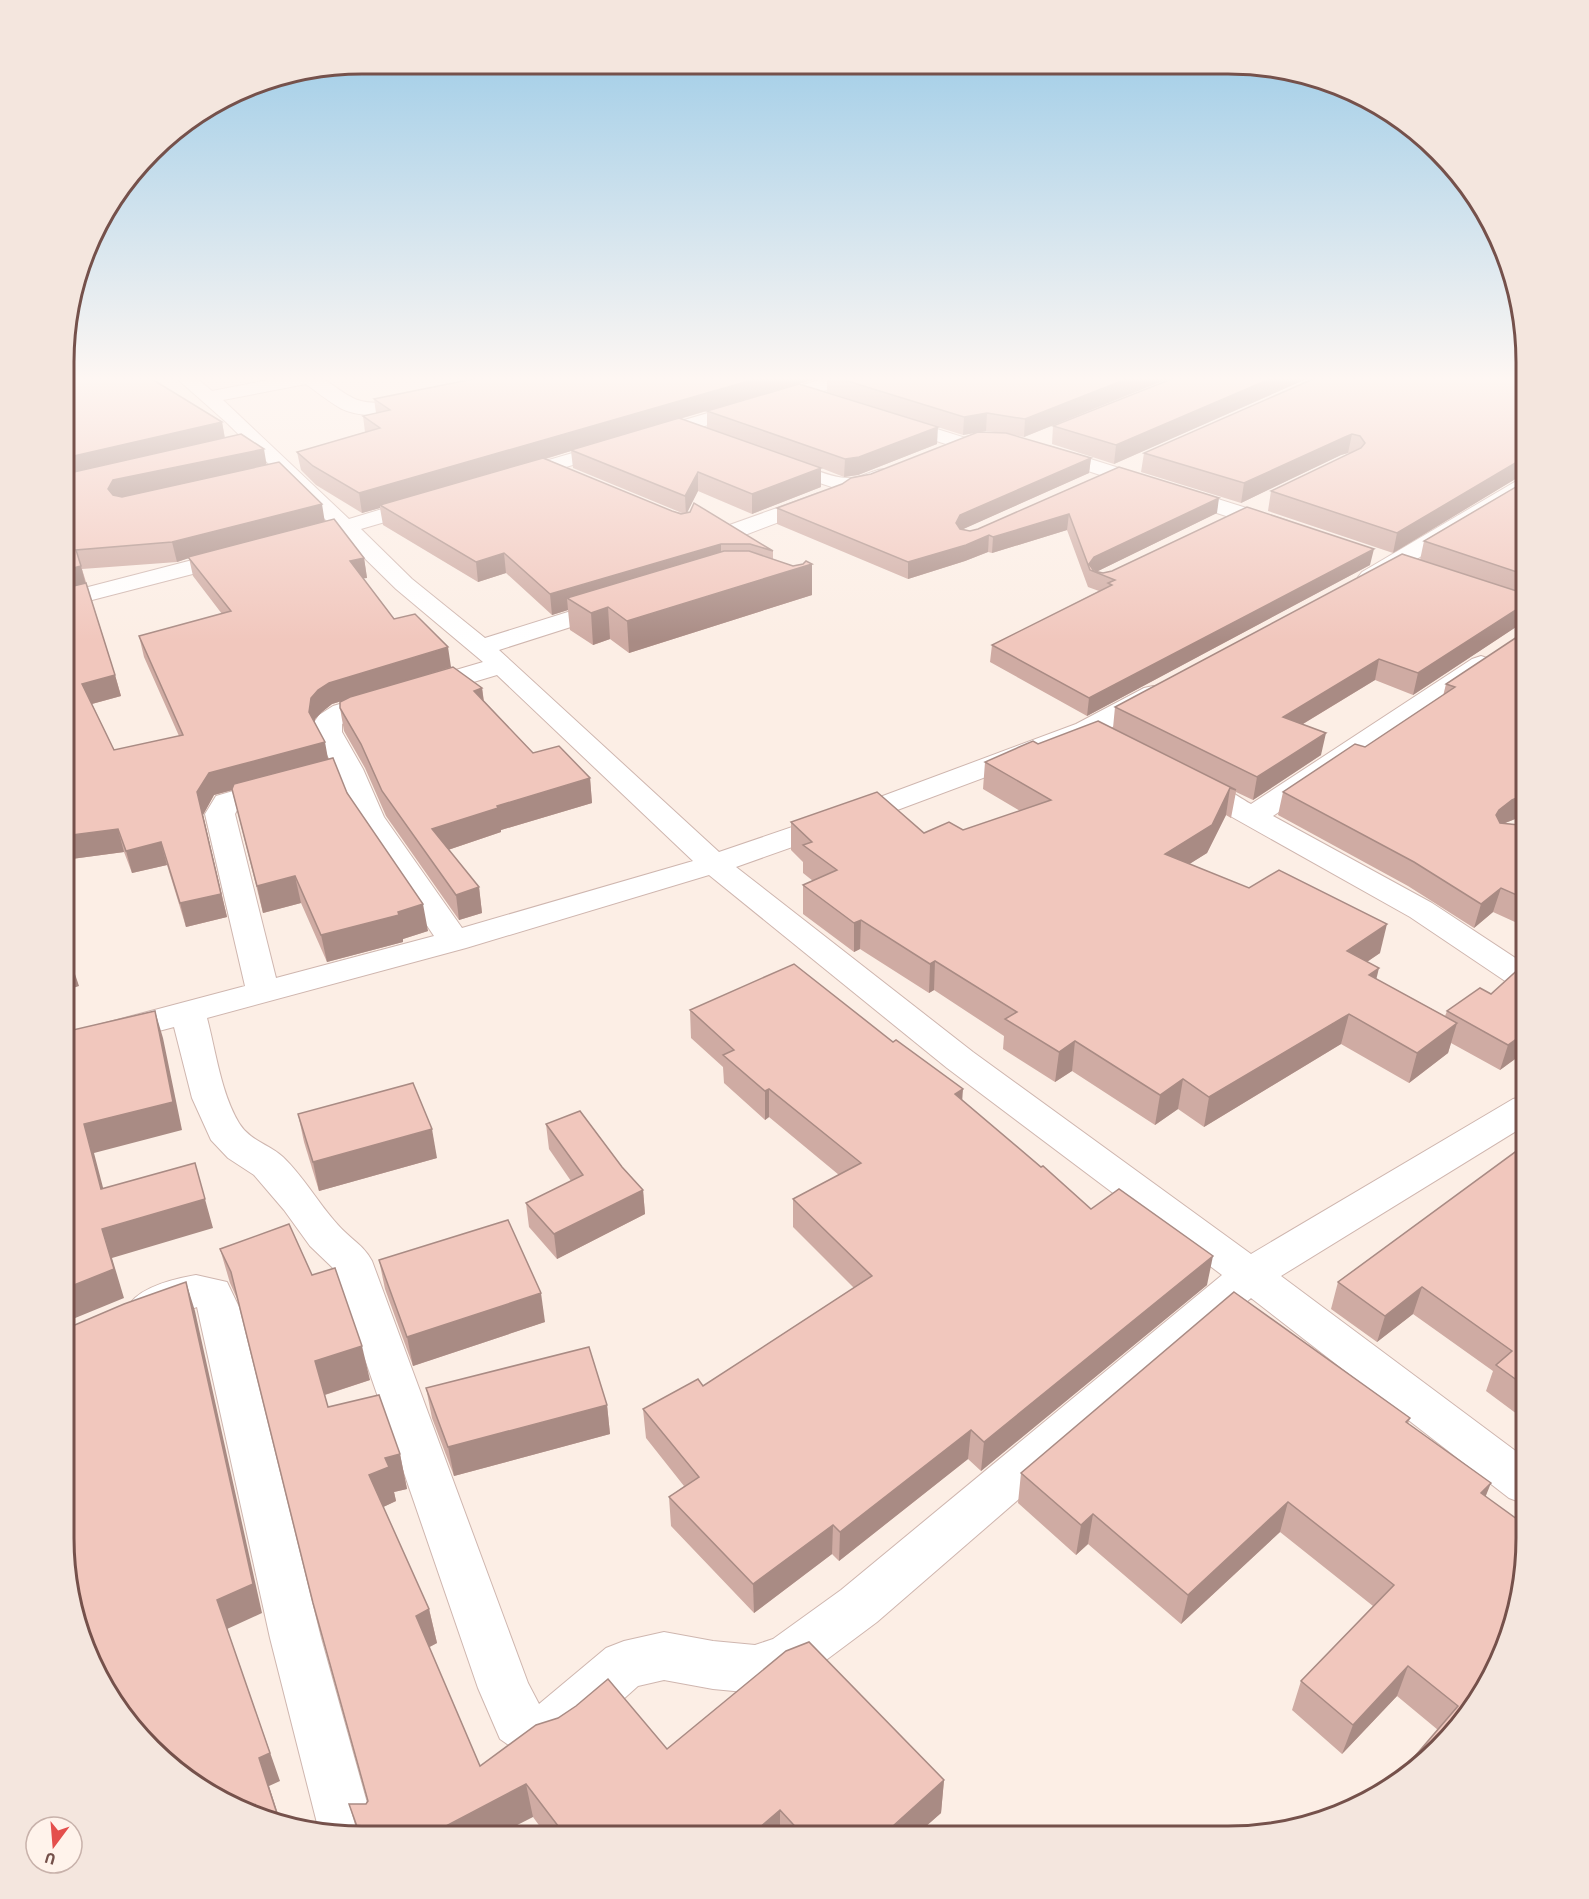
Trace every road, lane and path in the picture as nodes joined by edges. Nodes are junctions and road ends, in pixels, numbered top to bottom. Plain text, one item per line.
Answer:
1 (265, 465) edge
2 (554, 465) edge
3 (782, 465) edge
4 (1093, 465) edge
5 (1131, 465) edge
6 (546, 467) junction
7 (900, 469) edge
8 (1114, 472) junction
9 (501, 480) edge
10 (577, 480) edge
11 (844, 485) junction
12 (1083, 486) edge
13 (1516, 492) edge
14 (445, 497) edge
15 (1264, 502) dead end
16 (1242, 512) junction
17 (345, 527) junction
18 (1212, 527) edge
19 (1296, 531) edge
20 (729, 533) edge
21 (311, 536) edge
22 (255, 551) edge
23 (1360, 554) edge
24 (1404, 569) junction
25 (1352, 587) edge
26 (74, 598) edge
27 (628, 601) edge
28 (1506, 647) edge
29 (492, 656) junction
30 (1178, 681) edge
31 (1086, 730) junction
32 (1118, 746) edge
33 (1170, 772) edge
34 (326, 775) junction
35 (1253, 816) junction
36 (714, 864) junction
37 (454, 941) junction
38 (1516, 973) edge
39 (263, 992) junction
40 (188, 1012) junction
41 (74, 1042) edge
42 (1516, 1114) edge
43 (1250, 1275) junction
44 (115, 1322) edge
45 (1516, 1477) edge
46 (345, 1825) edge

1 - 17 street
2 - 6 street
3 - 11 street
4 - 8 street
5 - 8 street
6 - 9 street
6 - 10 street
7 - 11 street
8 - 12 street
8 - 16 street
11 - 20 street
13 - 24 street
14 - 17 street
15 - 16 street
16 - 18 street
16 - 19 street
17 - 21 street
17 - 29 street
22 - 26 street
23 - 24 street
24 - 25 street
27 - 29 street
28 - 35 street
29 - 34 street
29 - 36 street
30 - 31 street
31 - 32 street
31 - 36 street
33 - 35 street
34 - 37 street
34 - 39 street
35 - 38 street
36 - 37 street
36 - 43 street
37 - 39 street
39 - 40 street
40 - 41 street
40 - 43 street
42 - 43 street
43 - 45 street
44 - 46 street

